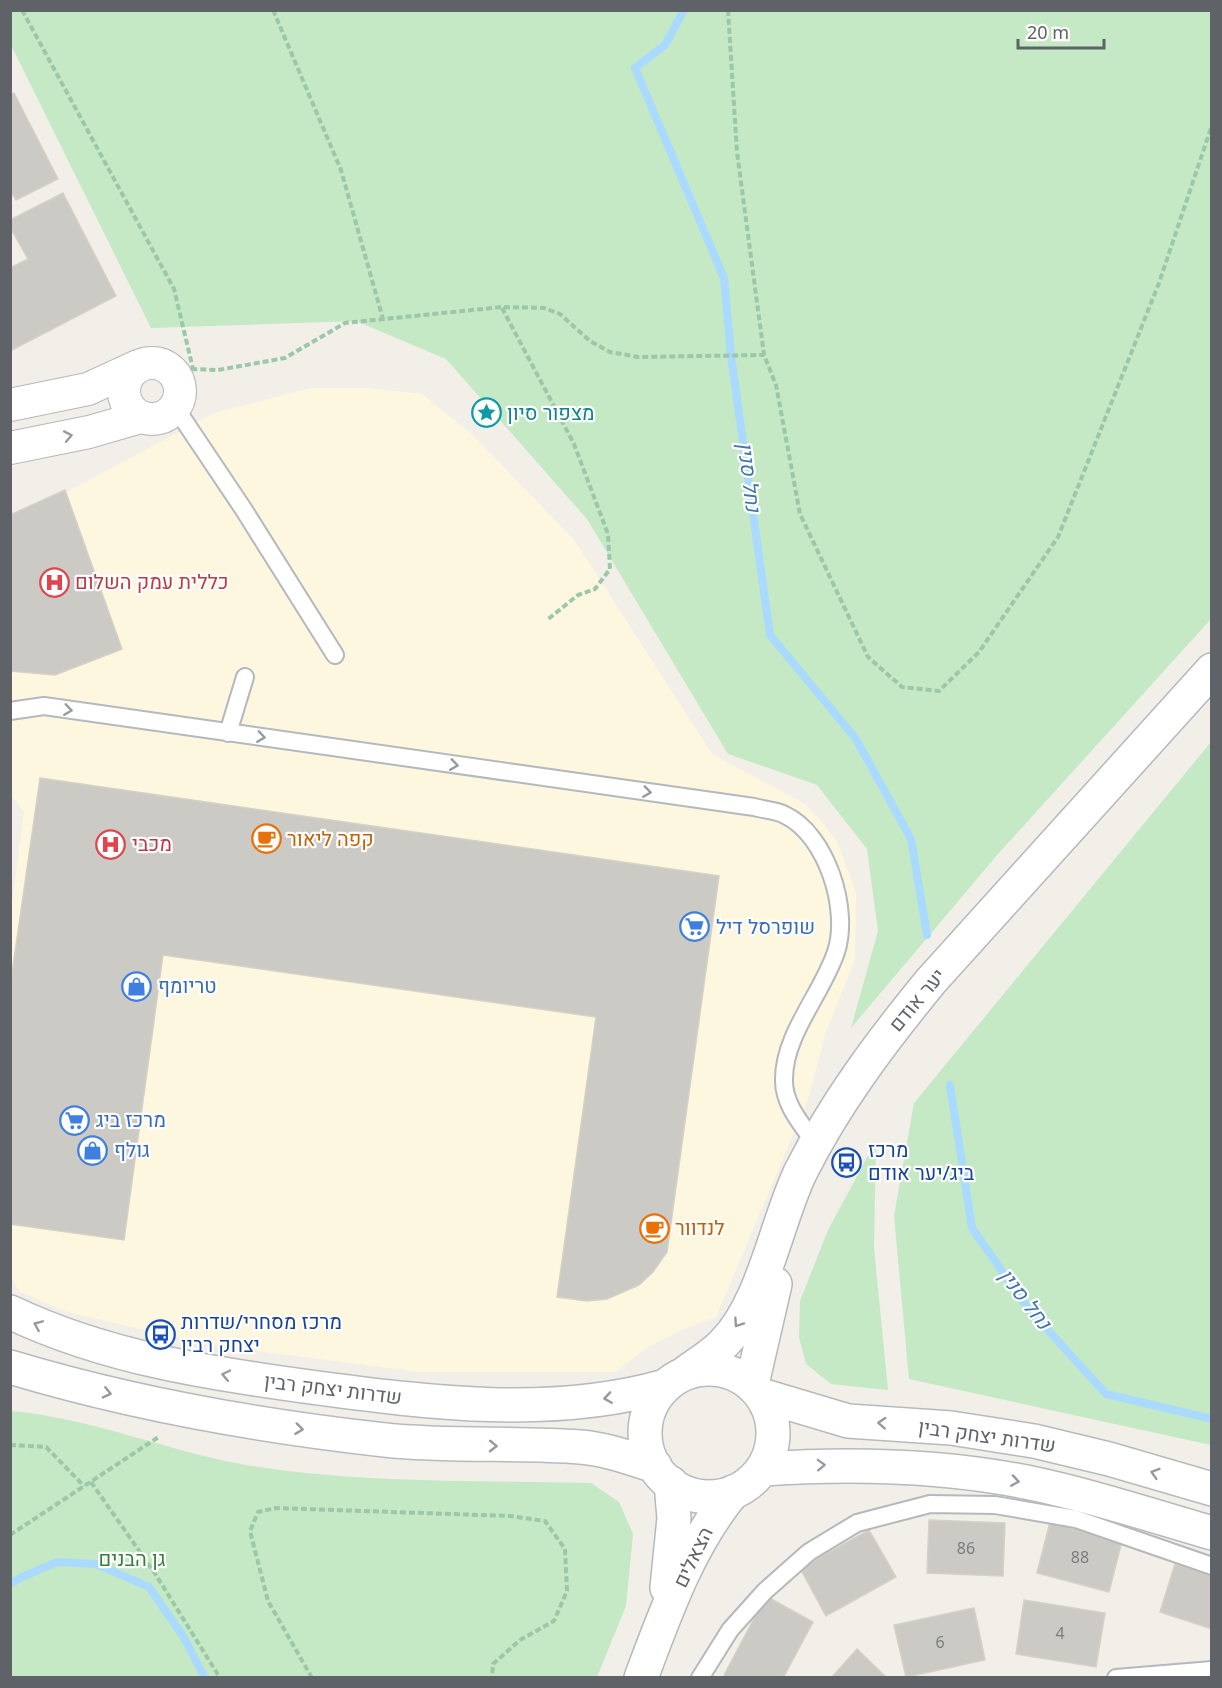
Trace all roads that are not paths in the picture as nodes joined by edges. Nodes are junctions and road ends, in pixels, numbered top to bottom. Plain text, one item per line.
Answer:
1 (138, 366) junction
2 (10, 405) edge
3 (175, 407) junction
4 (141, 417) junction
5 (10, 448) edge
6 (335, 655) dead end
7 (1212, 670) edge
8 (246, 677) dead end
9 (1212, 695) edge
10 (10, 711) edge
11 (228, 733) junction
12 (816, 1144) junction
13 (10, 1312) edge
14 (10, 1367) edge
15 (676, 1378) junction
16 (10, 1379) edge
17 (58, 1381) junction
18 (756, 1390) junction
19 (762, 1468) junction
20 (663, 1474) junction
21 (1212, 1489) edge
22 (733, 1492) junction
23 (1212, 1533) edge
24 (1212, 1566) edge
25 (660, 1625) junction
26 (1212, 1670) edge
27 (641, 1677) edge
28 (700, 1677) edge
29 (1116, 1677) edge

1 - 2 street
1 - 3 street
1 - 4 street
3 - 4 street
3 - 6 lane
5 -> 4 street
7 - 12 main road, יער אודם
8 - 11 lane
9 - 18 main road, יער אודם
10 -> 11 lane
11 -> 12 lane
12 -> 15 main road, יער אודם
15 -> 13 main road, שדרות יצחק רבין
14 - 17 main road
15 - 18 main road
15 - 20 main road
16 - 17 main road
17 -> 20 main road
18 - 19 main road
21 -> 18 main road, שדרות יצחק רבין
19 - 22 main road
19 -> 23 main road, שדרות יצחק רבין
20 - 22 main road
20 - 25 main road, הצאלים
22 - 25 main road, הצאלים
24 - 28 lane
25 - 27 main road, הצאלים
26 - 29 lane

